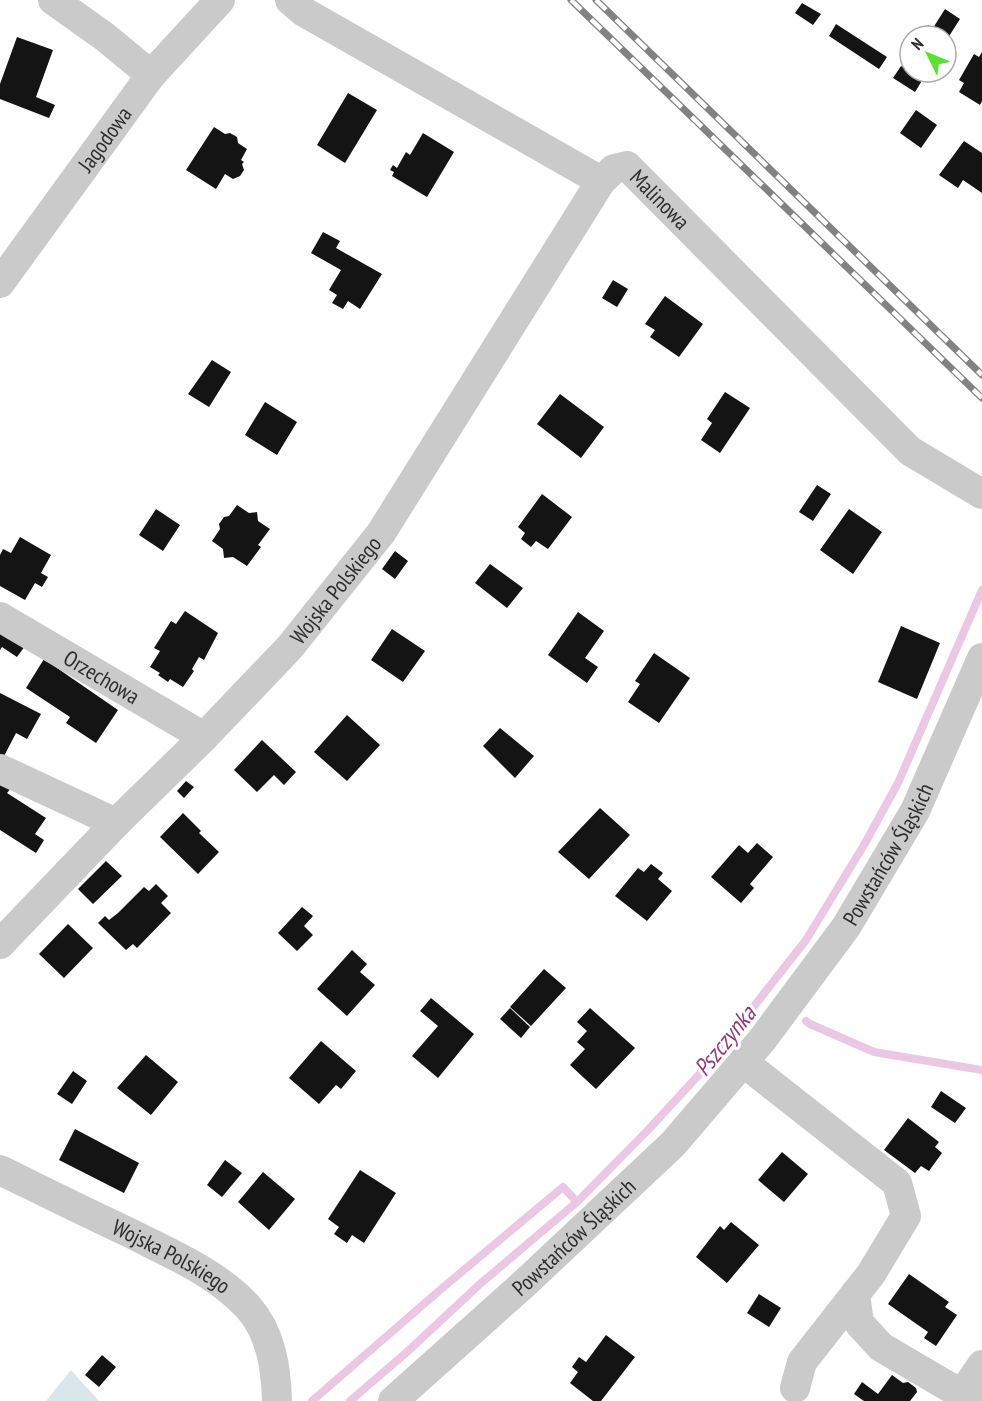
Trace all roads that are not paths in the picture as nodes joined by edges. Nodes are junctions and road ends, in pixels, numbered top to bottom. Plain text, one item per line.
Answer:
1 (53, 0) edge
2 (220, 0) edge
3 (290, 0) edge
4 (151, 75) junction
5 (601, 182) junction
6 (0, 284) edge
7 (982, 494) edge
8 (0, 616) edge
9 (982, 658) edge
10 (204, 736) junction
11 (0, 769) edge
12 (116, 823) junction
13 (0, 944) edge
14 (743, 1062) junction
15 (0, 1170) edge
16 (855, 1294) junction
17 (982, 1365) edge
18 (795, 1388) dead end
19 (968, 1398) edge
20 (277, 1401) edge
21 (393, 1401) edge

1 - 4 street
2 - 4 street, Jagodowa
3 - 5 street, Malinowa
4 - 6 street, Jagodowa
5 - 7 street, Malinowa
5 - 10 street, Wojska Polskiego
8 - 10 street, Orzechowa
9 - 14 street, Powstańców Śląskich
10 - 12 street, Wojska Polskiego
11 - 12 street
12 - 13 street, Wojska Polskiego
14 - 16 street
14 - 21 street, Powstańców Śląskich
15 - 20 street, Wojska Polskiego
16 - 18 street
16 - 19 street
17 - 19 street

